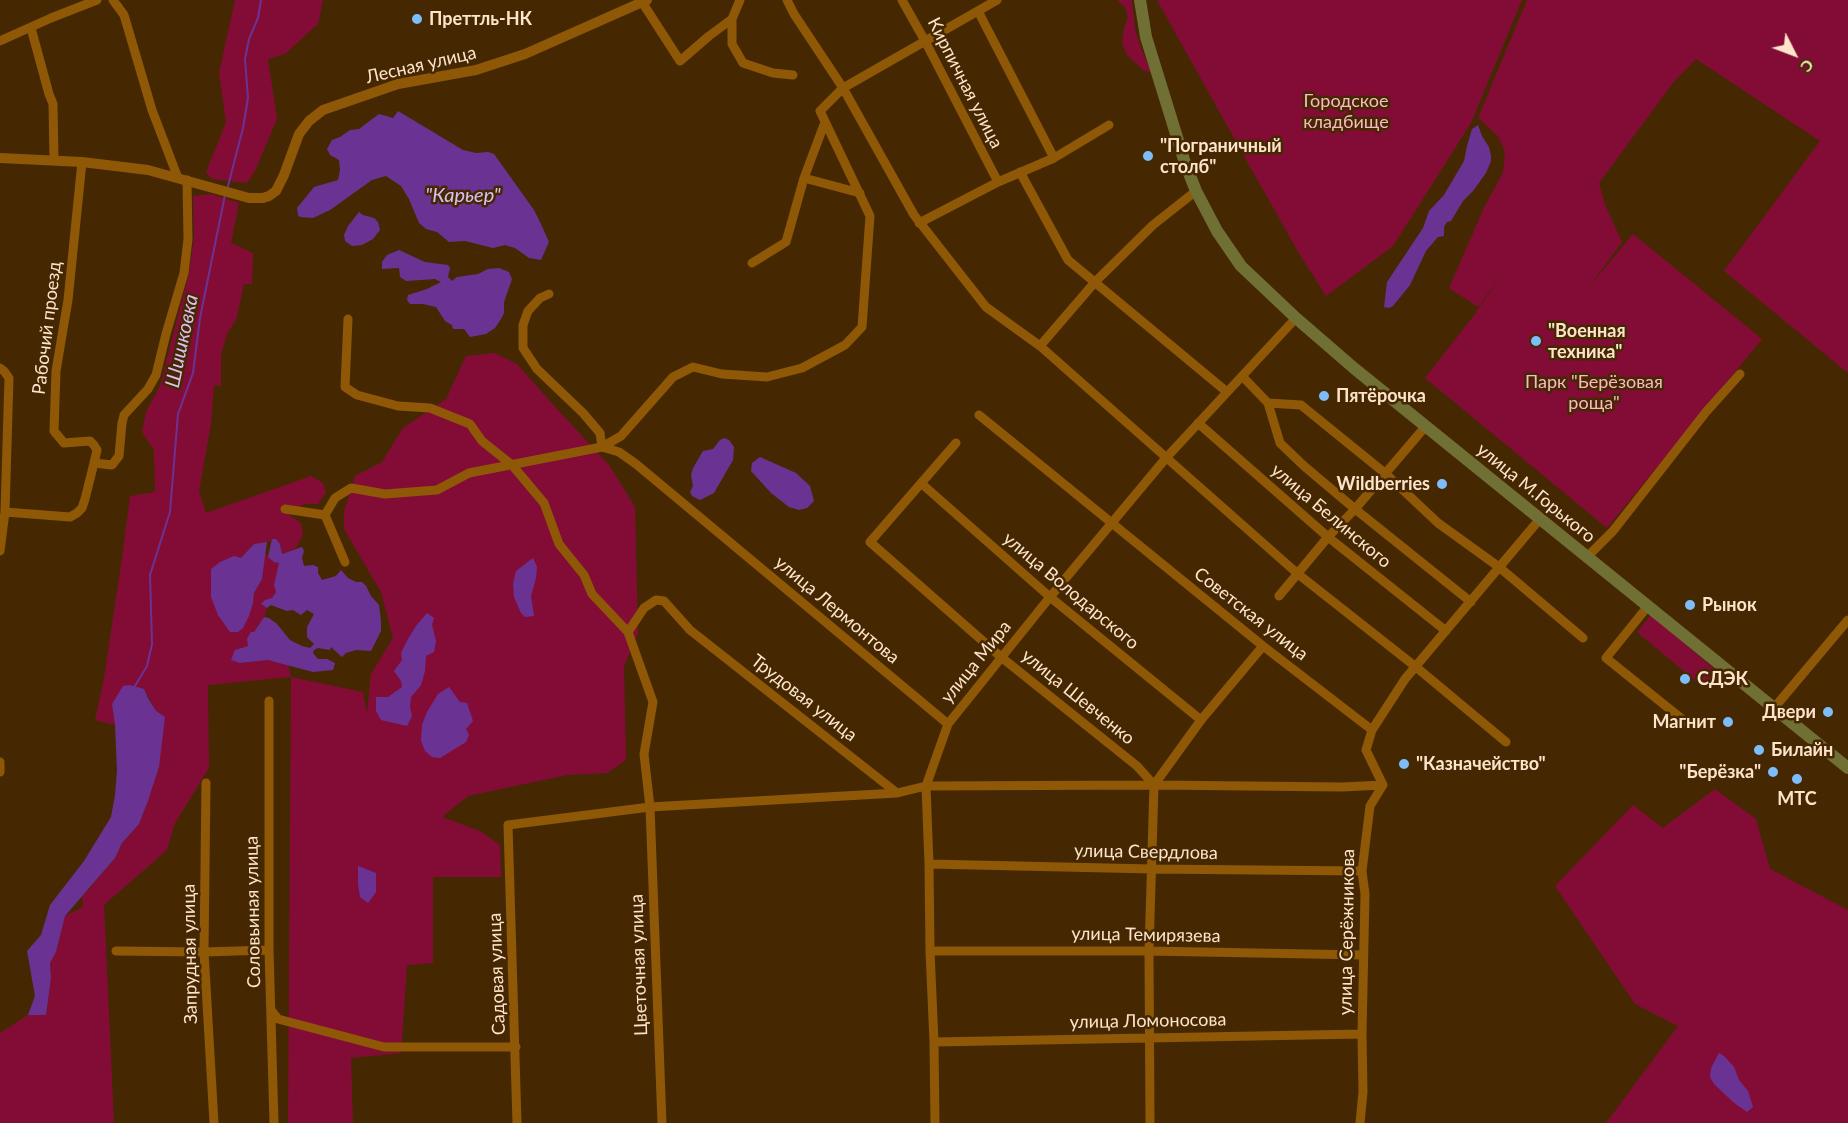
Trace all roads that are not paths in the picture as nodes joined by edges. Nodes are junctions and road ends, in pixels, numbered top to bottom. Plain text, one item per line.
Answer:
1 (97, 0) edge
2 (111, 0) edge
3 (740, 0) edge
4 (787, 0) edge
5 (902, 0) edge
6 (997, 0) edge
7 (1140, 0) edge
8 (645, 1) edge
9 (978, 11) junction
10 (732, 19) junction
11 (31, 28) junction
12 (0, 41) edge
13 (925, 41) junction
14 (793, 75) dead end
15 (843, 88) junction
16 (825, 122) junction
17 (1108, 125) dead end
18 (0, 158) edge
19 (1054, 158) junction
20 (54, 160) junction
21 (82, 162) junction
22 (1020, 172) junction
23 (804, 178) junction
24 (183, 179) junction
25 (998, 182) junction
26 (1196, 191) junction
27 (860, 193) junction
28 (919, 223) junction
29 (752, 263) dead end
30 (1095, 282) junction
31 (549, 294) dead end
32 (1296, 318) junction
33 (348, 319) dead end
34 (1040, 346) junction
35 (0, 368) edge
36 (1740, 374) dead end
37 (1242, 376) junction
38 (1227, 392) junction
39 (1268, 403) junction
40 (979, 415) dead end
41 (1198, 423) junction
42 (1425, 427) junction
43 (956, 443) dead end
44 (603, 447) junction
45 (1166, 458) junction
46 (94, 463) junction
47 (512, 465) junction
48 (1386, 474) junction
49 (922, 484) junction
50 (285, 509) dead end
51 (1355, 509) junction
52 (5, 512) junction
53 (325, 515) junction
54 (1539, 519) junction
55 (1111, 523) junction
56 (1328, 537) junction
57 (0, 551) edge
58 (1587, 557) junction
59 (345, 562) dead end
60 (1499, 567) junction
61 (1298, 574) junction
62 (1279, 596) dead end
63 (1050, 597) junction
64 (1471, 602) junction
65 (1648, 606) junction
66 (1848, 620) edge
67 (1446, 631) junction
68 (628, 632) junction
69 (1582, 638) dead end
70 (1263, 646) junction
71 (1001, 657) junction
72 (1416, 667) junction
73 (269, 701) dead end
74 (1774, 708) junction
75 (1201, 720) junction
76 (1687, 723) dead end
77 (948, 724) junction
78 (1372, 730) junction
79 (1506, 742) dead end
80 (0, 762) edge
81 (1848, 768) edge
82 (0, 772) edge
83 (206, 783) dead end
84 (1154, 784) junction
85 (1383, 785) junction
86 (926, 786) junction
87 (897, 793) junction
88 (650, 807) junction
89 (930, 864) junction
90 (1152, 869) junction
91 (1362, 871) junction
92 (269, 950) junction
93 (116, 951) dead end
94 (930, 951) junction
95 (1149, 951) junction
96 (204, 952) junction
97 (1363, 955) junction
98 (271, 1010) junction
99 (1362, 1034) junction
100 (1150, 1037) junction
101 (934, 1042) junction
102 (516, 1047) junction
103 (214, 1123) edge
104 (274, 1123) edge
105 (517, 1123) edge
106 (662, 1123) edge
107 (934, 1123) edge
108 (1150, 1123) edge
109 (1360, 1123) edge

1 - 11 street
2 - 24 street
3 - 10 street
4 - 15 street
5 - 13 street, Кирпичная улица
6 - 9 street
7 - 26 main road, улица М.Горького
8 - 10 street
8 - 24 street, Лесная улица
9 - 13 street
9 - 19 street
10 - 14 street
11 - 12 street
11 - 20 street
13 - 15 street
13 - 25 street, Кирпичная улица
15 - 16 street
15 - 28 street
16 - 23 street
16 - 27 street
17 - 19 street
18 - 20 street, Лесная улица
19 - 22 street
20 - 21 street, Лесная улица
21 - 24 street, Лесная улица
21 - 46 street, Рабочий проезд
22 - 25 street
22 - 30 street
23 - 27 street
23 - 29 street
24 - 46 street
25 - 28 street
26 - 30 street
26 - 32 main road, улица М.Горького
27 - 44 street
28 - 34 street
30 - 34 street
30 - 38 street
31 - 44 street
32 - 37 street, улица Мира
32 - 42 main road, улица М.Горького
33 - 47 street
34 - 45 street
35 - 52 street
36 - 58 street
37 - 38 street, улица Мира
37 - 39 street
38 - 41 street, улица Мира
39 - 48 street
39 - 51 street
40 - 55 street, Советская улица
41 - 45 street, улица Мира
41 - 56 street, улица Белинского
42 - 48 street
42 - 54 main road, улица М.Горького
43 - 49 street
44 - 47 street
44 - 77 street, улица Лермонтова
45 - 55 street, улица Мира
45 - 61 street
46 - 52 street
47 - 53 street
47 - 68 street
48 - 51 street
48 - 60 street
49 - 63 street, улица Володарского
49 - 71 street, улица Шевченко
50 - 53 street
51 - 56 street
51 - 64 street
52 - 57 street
53 - 59 street
54 - 58 main road, улица М.Горького
54 - 60 street
55 - 63 street, улица Мира
55 - 70 street, Советская улица
56 - 61 street
56 - 67 street, улица Белинского
58 - 65 main road, улица М.Горького
60 - 64 street
60 - 69 street
61 - 62 street
61 - 72 street
63 - 71 street, улица Мира
63 - 75 street, улица Володарского
64 - 67 street
65 - 74 main road, улица М.Горького
65 - 76 street
66 - 74 street
67 - 72 street
68 - 87 street, Трудовая улица
68 - 88 street, Цветочная улица
70 - 75 street
70 - 78 street, Советская улица
71 - 77 street, улица Мира
71 - 84 street, улица Шевченко
72 - 78 street
72 - 79 street
73 - 92 street, Соловьиная улица
74 - 81 main road, улица М.Горького
75 - 84 street
77 - 86 street, улица Мира
78 - 85 street
80 - 82 street
83 - 96 street, Запрудная улица
84 - 85 street
84 - 86 street
84 - 90 street
85 - 91 street, улица Серёжникова
86 - 87 street
86 - 89 street, улица Мира
87 - 88 street
88 - 102 street, Садовая улица
88 - 106 street, Цветочная улица
89 - 90 street, улица Свердлова
89 - 94 street, улица Мира
90 - 91 street, улица Свердлова
90 - 95 street
91 - 97 street, улица Серёжникова
92 - 96 street
92 - 98 street, Соловьиная улица
93 - 96 street
94 - 95 street, улица Темирязева
94 - 101 street, улица Мира
95 - 97 street, улица Темирязева
95 - 100 street
96 - 103 street, Запрудная улица
97 - 99 street, улица Серёжникова
98 - 102 street
98 - 104 street, Соловьиная улица
99 - 100 street, улица Ломоносова
99 - 109 street, улица Серёжникова
100 - 101 street, улица Ломоносова
100 - 108 street
101 - 107 street, улица Мира
102 - 105 street, Садовая улица

